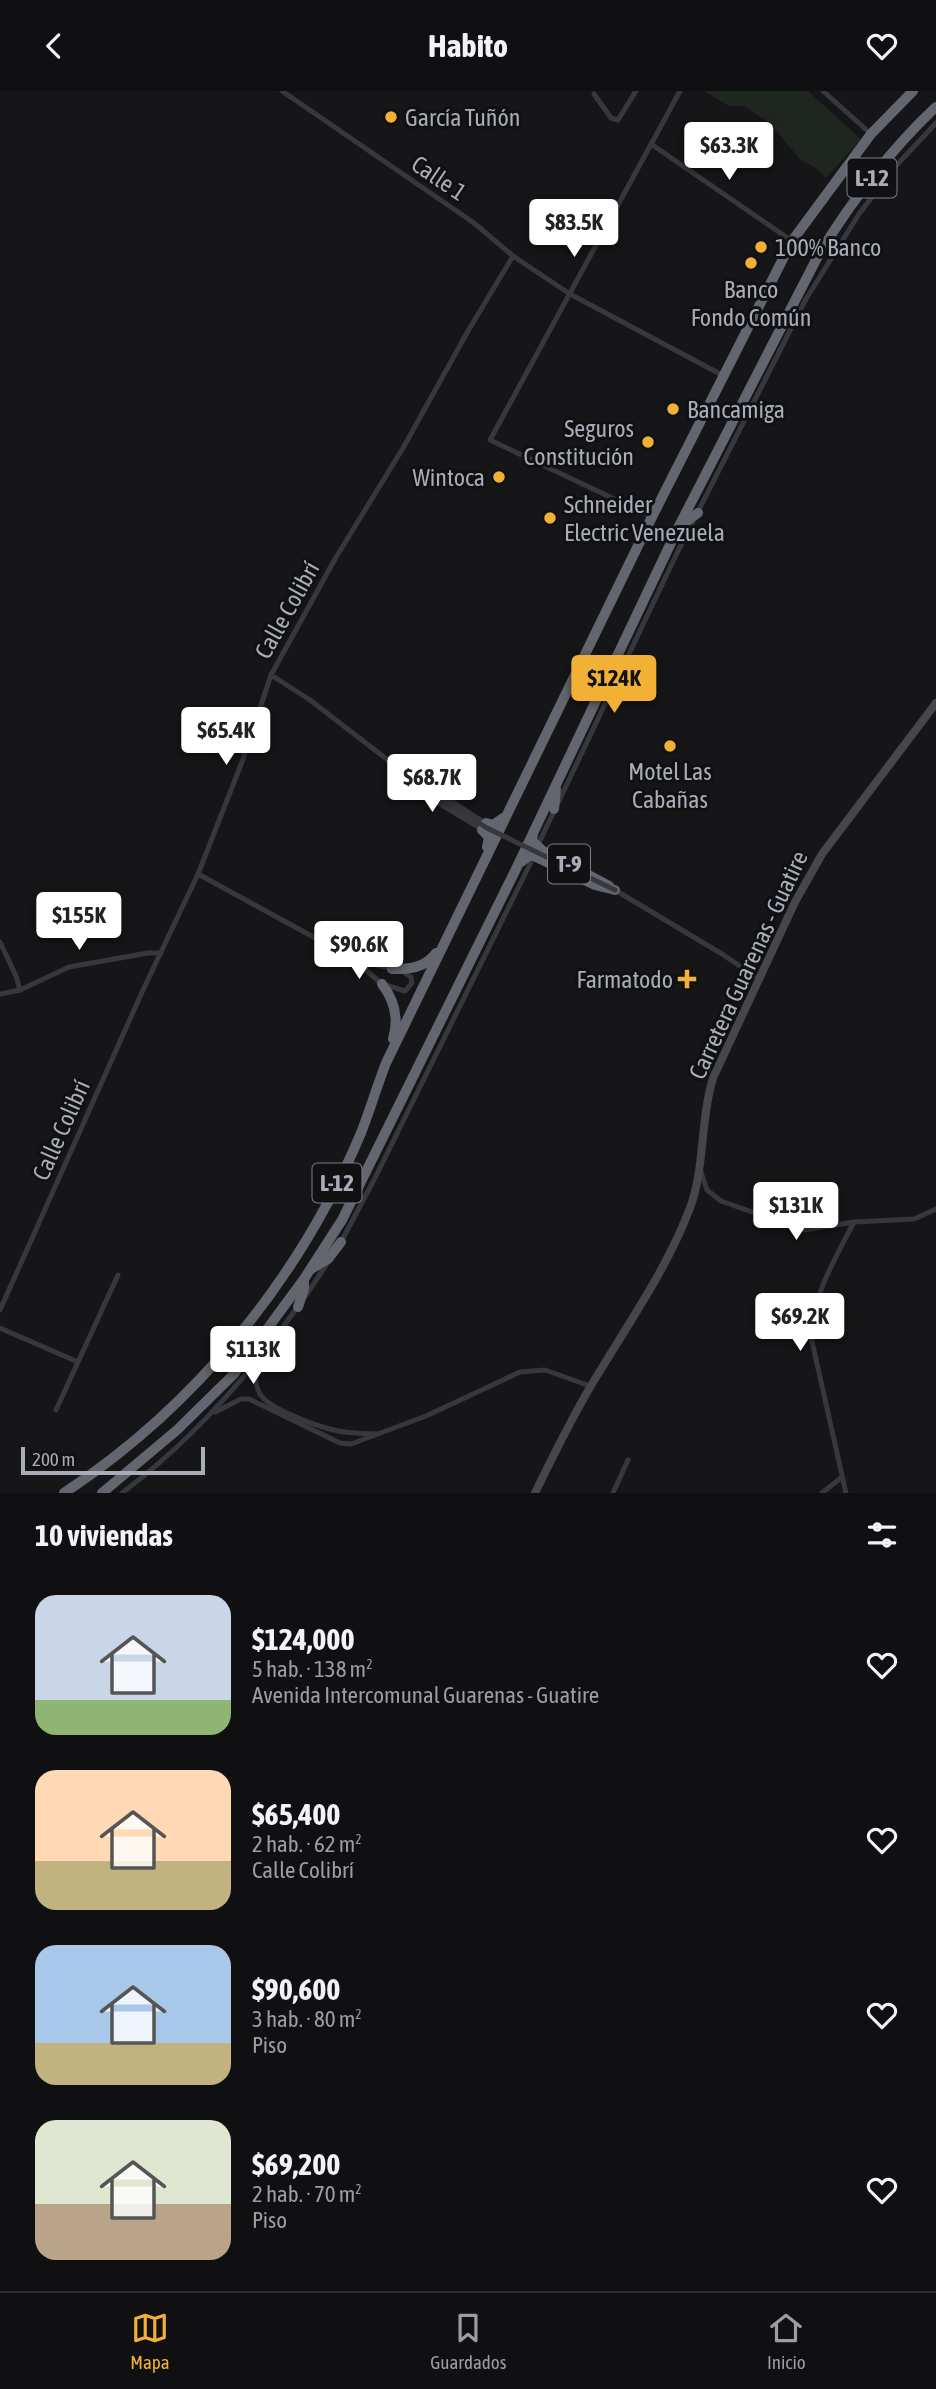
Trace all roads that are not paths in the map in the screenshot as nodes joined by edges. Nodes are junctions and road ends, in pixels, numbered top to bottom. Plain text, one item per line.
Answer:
1 (282, 91) edge
2 (636, 91) edge
3 (680, 91) edge
4 (823, 91) edge
5 (913, 91) edge
6 (594, 94) dead end
7 (936, 107) edge
8 (936, 123) edge
9 (871, 134) junction
10 (651, 143) junction
11 (792, 241) junction
12 (513, 256) junction
13 (818, 256) junction
14 (570, 294) junction
15 (722, 375) junction
16 (698, 513) junction
17 (652, 517) junction
18 (678, 528) junction
19 (271, 675) junction
20 (936, 703) edge
21 (391, 762) junction
22 (403, 772) junction
23 (557, 782) junction
24 (514, 800) junction
25 (554, 809) junction
26 (484, 827) junction
27 (533, 832) junction
28 (535, 851) junction
29 (483, 865) junction
30 (516, 869) junction
31 (198, 874) junction
32 (615, 890) junction
33 (445, 941) junction
34 (0, 942) edge
35 (162, 953) junction
36 (352, 958) junction
37 (392, 969) junction
38 (759, 979) junction
39 (382, 984) junction
40 (20, 991) junction
41 (0, 994) edge
42 (386, 1063) junction
43 (699, 1159) junction
44 (936, 1209) edge
45 (854, 1222) junction
46 (341, 1242) junction
47 (310, 1269) junction
48 (118, 1275) dead end
49 (304, 1279) junction
50 (298, 1307) junction
51 (0, 1310) edge
52 (0, 1328) edge
53 (266, 1350) junction
54 (78, 1362) junction
55 (590, 1387) junction
56 (57, 1410) dead end
57 (209, 1415) junction
58 (381, 1434) junction
59 (628, 1460) dead end
60 (842, 1477) junction
61 (64, 1493) edge
62 (102, 1493) edge
63 (122, 1493) edge
64 (535, 1493) edge
65 (613, 1493) edge
66 (822, 1493) edge
67 (846, 1493) edge

1 - 12 street, Calle 1
2 - 6 street
3 - 10 street
4 - 9 street
5 - 9 highway, L-12
7 - 13 highway, L-12
8 - 16 street, L-12
9 - 11 highway, L-12
10 - 11 street
10 - 14 street
11 - 13 street
11 - 15 highway, L-12
12 - 14 street, Calle 1
12 - 19 street, Calle Colibrí
13 - 18 highway, L-12
14 - 15 street, Calle 1
14 - 17 street
15 - 17 highway, L-12
16 - 18 highway
16 - 25 street, L-12
17 - 24 highway, L-12
18 - 23 highway, L-12
19 - 21 street
19 - 31 street, Calle Colibrí
20 - 38 main road, Carretera Guarenas - Guatire
21 - 22 street
21 - 26 street
22 - 26 street
22 - 32 street, bridge
23 - 25 highway, T-9
23 - 27 highway, L-12
24 - 26 highway
24 - 29 highway, L-12
25 - 28 street, L-12
26 - 29 highway
27 - 28 highway, T-9
27 - 30 highway, L-12
28 - 30 highway
28 - 32 highway, T-9
28 - 46 street, L-12
29 - 33 highway, L-12
30 - 47 highway, L-12
31 - 35 street, Calle Colibrí
31 - 36 street
32 - 38 street
33 - 37 highway
33 - 42 highway, L-12
34 - 40 street
35 - 40 street
35 - 51 street, Calle Colibrí
36 - 37 street
36 - 39 street
37 - 39 street
38 - 43 main road, Carretera Guarenas - Guatire
39 - 42 highway
40 - 41 street
42 - 61 highway, L-12
43 - 45 street
43 - 55 main road, Carretera Guarenas - Guatire
44 - 45 street
45 - 60 street
46 - 47 highway
46 - 50 street, L-12
47 - 49 highway, L-12
48 - 54 street
49 - 50 highway
49 - 62 highway, L-12
50 - 53 street, L-12
52 - 54 street
53 - 57 street, L-12
53 - 58 street
54 - 56 street
55 - 58 street
55 - 64 main road, Carretera Guarenas - Guatire
57 - 58 street
57 - 63 street, L-12
59 - 65 street
60 - 66 street
60 - 67 street

